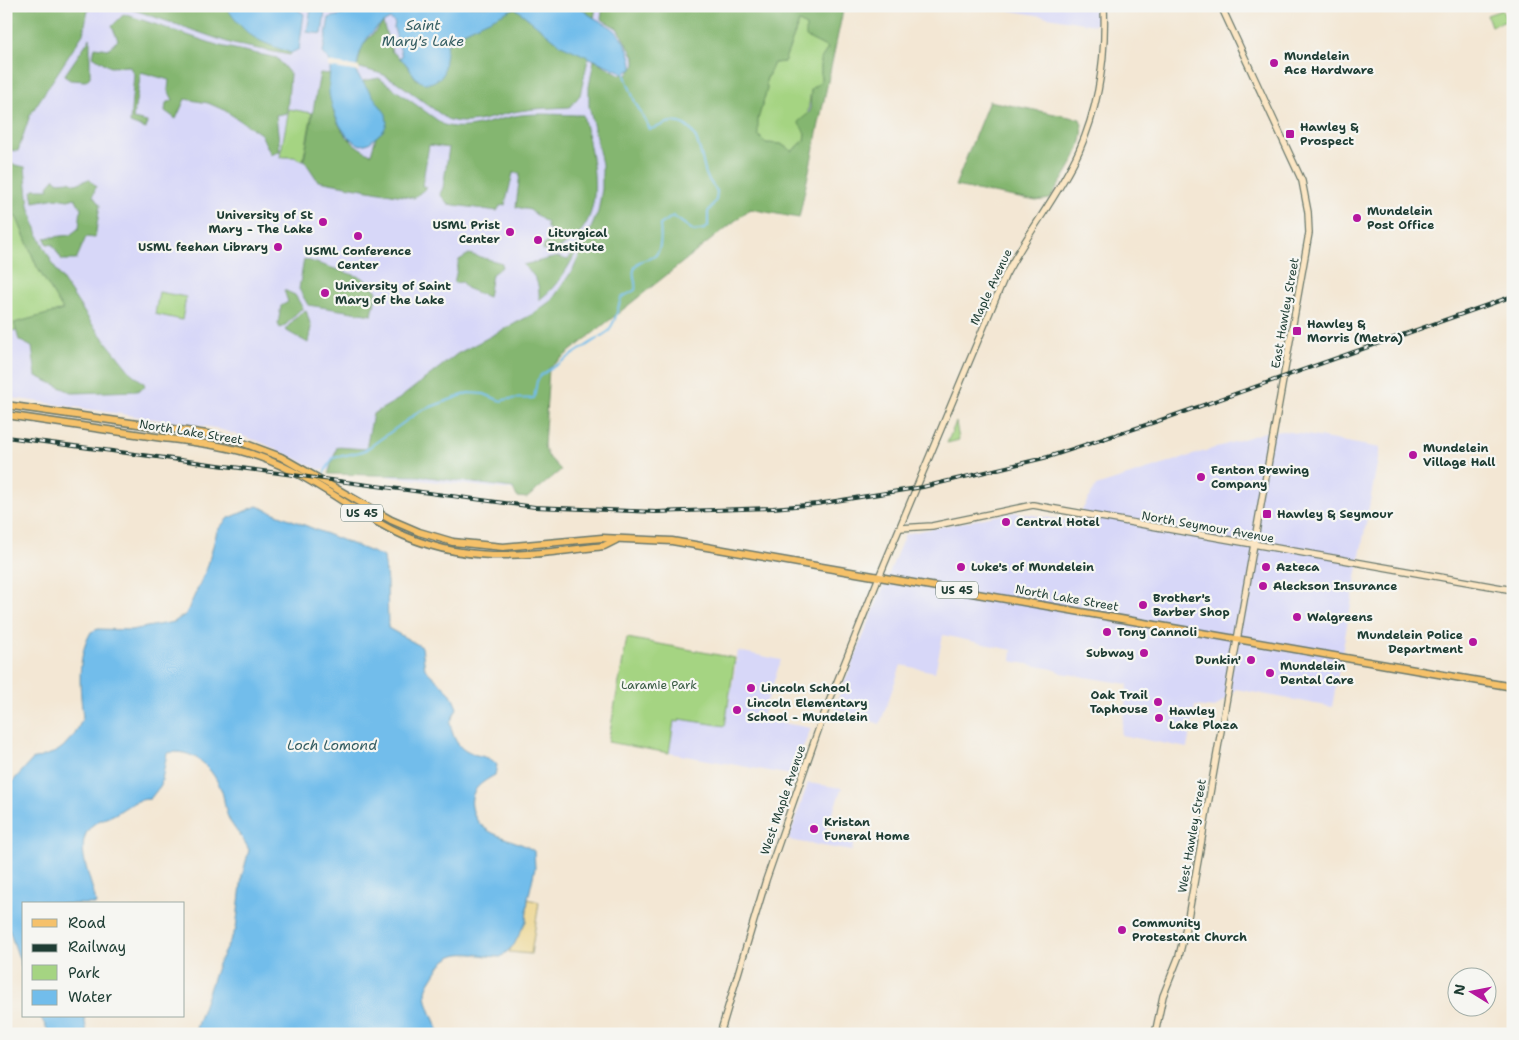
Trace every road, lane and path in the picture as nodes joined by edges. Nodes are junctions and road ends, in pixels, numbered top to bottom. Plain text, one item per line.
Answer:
1 (1104, 6) edge
2 (1221, 6) edge
3 (6, 405) edge
4 (6, 415) edge
5 (900, 528) junction
6 (617, 539) junction
7 (1253, 545) junction
8 (879, 577) junction
9 (1513, 590) edge
10 (1236, 638) junction
11 (1513, 687) edge
12 (720, 1034) edge
13 (1155, 1034) edge

1 - 5 street, Maple Avenue
2 - 7 street, East Hawley Street
3 - 6 main road, North Lake Street / US 45
4 - 6 main road, North Lake Street / US 45
5 - 7 street, North Seymour Avenue
5 - 8 street, Maple Avenue
6 - 8 main road, North Lake Street / US 45
7 - 9 street, North Seymour Avenue
7 - 10 street, East Hawley Street
8 - 10 main road, North Lake Street / US 45
8 - 12 street, West Maple Avenue
10 - 11 main road, North Lake Street / US 45
10 - 13 street, West Hawley Street

